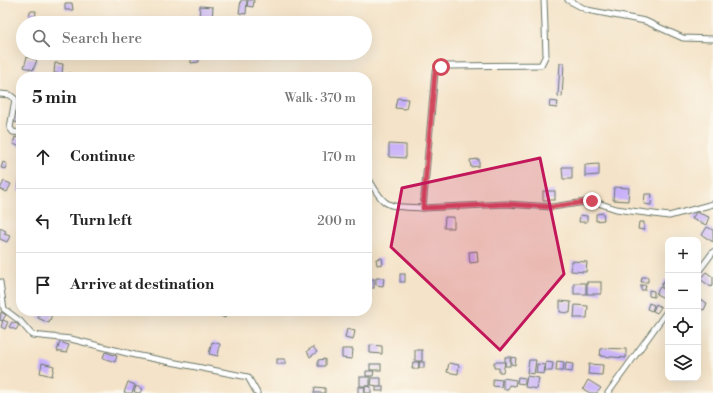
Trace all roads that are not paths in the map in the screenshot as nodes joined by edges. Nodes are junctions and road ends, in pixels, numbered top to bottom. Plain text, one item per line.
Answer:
1 (544, 0) edge
2 (568, 0) edge
3 (713, 39) edge
4 (0, 94) edge
5 (16, 133) edge
6 (372, 185) edge
7 (713, 204) edge
8 (423, 208) junction
9 (713, 252) edge
10 (701, 268) edge
11 (0, 282) edge
12 (665, 314) edge
13 (257, 393) edge
14 (608, 393) edge

1 - 8 street
2 - 3 street
4 - 5 street
6 - 8 street
7 - 8 street
9 - 10 street
11 - 13 street
12 - 14 street

